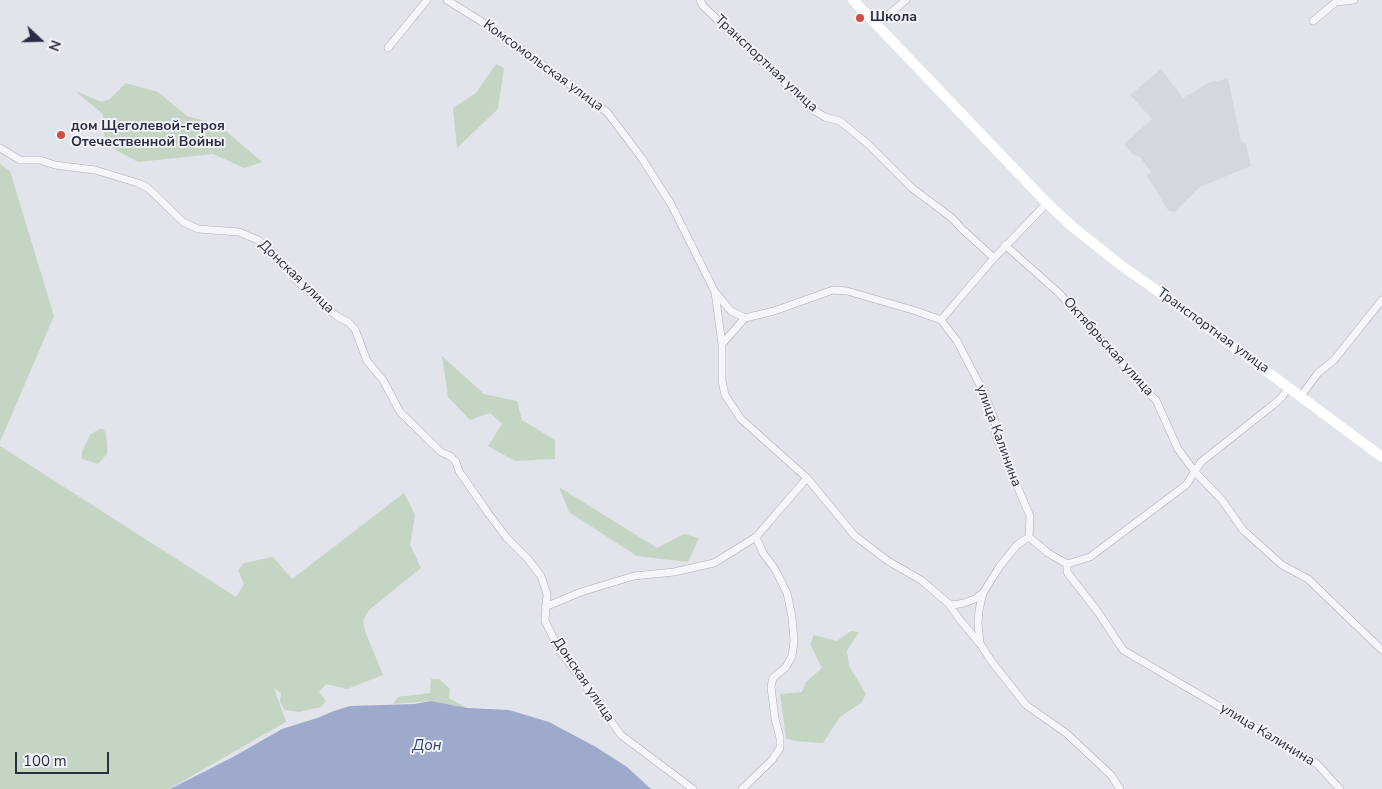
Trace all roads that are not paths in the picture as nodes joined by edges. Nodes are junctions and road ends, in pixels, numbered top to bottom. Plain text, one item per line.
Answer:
1 (427, 0) edge
2 (447, 0) edge
3 (700, 0) edge
4 (853, 0) edge
5 (906, 0) edge
6 (1354, 0) edge
7 (1336, 1) edge
8 (1313, 21) dead end
9 (876, 25) junction
10 (388, 48) dead end
11 (0, 148) edge
12 (1047, 203) junction
13 (1005, 245) junction
14 (994, 258) junction
15 (715, 292) junction
16 (1382, 300) edge
17 (745, 318) junction
18 (942, 320) junction
19 (722, 344) junction
20 (1289, 387) junction
21 (1300, 396) junction
22 (1382, 457) edge
23 (1195, 472) junction
24 (807, 478) junction
25 (756, 537) junction
26 (1029, 537) junction
27 (1067, 564) junction
28 (983, 593) junction
29 (948, 603) junction
30 (545, 607) junction
31 (980, 645) junction
32 (1382, 650) edge
33 (693, 789) edge
34 (742, 789) edge
35 (1120, 789) edge
36 (1340, 789) edge

1 - 10 street
2 - 15 street, Комсомольская улица
3 - 14 street, Транспортная улица
4 - 9 main road, Транспортная улица
5 - 9 street
6 - 7 street
7 - 8 street
9 - 12 main road, Транспортная улица
11 - 30 street, Донская улица
12 - 13 street
12 - 20 main road, Транспортная улица
13 - 14 street
13 - 23 street, Октябрьская улица
14 - 18 street
15 - 17 street
15 - 19 street, Комсомольская улица
16 - 21 street
17 - 18 street
17 - 19 street
18 - 26 street, улица Калинина
19 - 24 street, Комсомольская улица
20 - 21 main road, Транспортная улица
20 - 23 street
21 - 22 main road, Транспортная улица
23 - 27 street
23 - 32 street, Октябрьская улица
24 - 25 street
24 - 29 street, Комсомольская улица
25 - 30 street
25 - 34 street
26 - 27 street
26 - 28 street
27 - 36 street, улица Калинина
28 - 29 street
28 - 31 street
29 - 31 street, Комсомольская улица
30 - 33 street, Донская улица
31 - 35 street, Комсомольская улица

